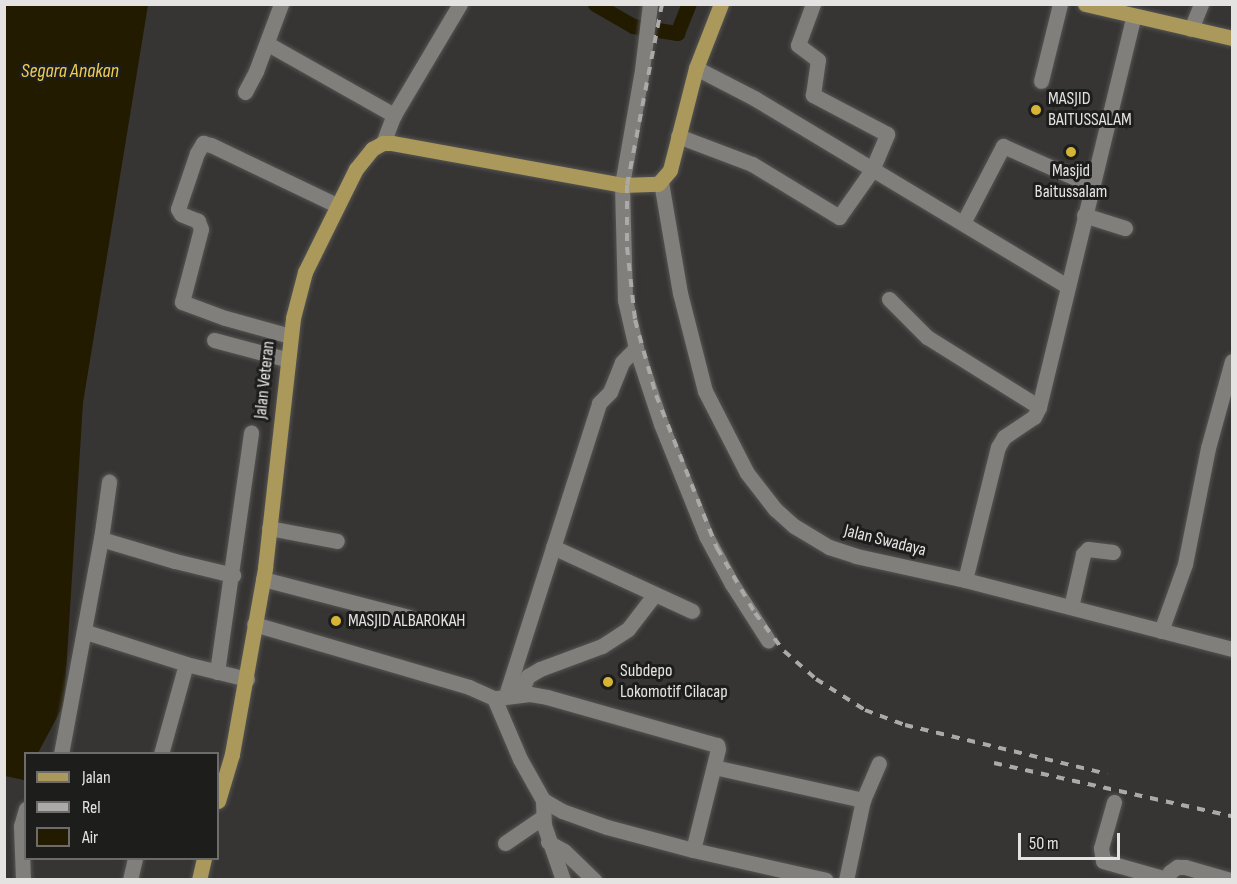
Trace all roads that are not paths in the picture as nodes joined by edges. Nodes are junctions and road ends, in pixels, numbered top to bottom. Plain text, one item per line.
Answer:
1 (281, 4) edge
2 (460, 4) edge
3 (721, 4) edge
4 (813, 4) edge
5 (1060, 4) edge
6 (1085, 4) edge
7 (1201, 4) edge
8 (649, 10) edge
9 (1133, 17) junction
10 (1191, 29) junction
11 (1233, 38) edge
12 (268, 44) junction
13 (696, 68) junction
14 (1041, 81) dead end
15 (245, 92) dead end
16 (394, 115) junction
17 (678, 136) junction
18 (383, 143) junction
19 (872, 170) junction
20 (661, 182) junction
21 (622, 185) junction
22 (1090, 185) junction
23 (336, 206) junction
24 (1084, 215) junction
25 (963, 223) junction
26 (1125, 228) dead end
27 (1068, 288) junction
28 (889, 299) dead end
29 (290, 336) junction
30 (214, 340) dead end
31 (636, 348) junction
32 (286, 359) junction
33 (1233, 361) edge
34 (1229, 389) edge
35 (1039, 407) junction
36 (251, 432) dead end
37 (109, 482) dead end
38 (270, 528) junction
39 (101, 539) junction
40 (337, 541) dead end
41 (553, 547) junction
42 (1113, 552) dead end
43 (233, 575) junction
44 (263, 579) junction
45 (965, 580) junction
46 (655, 594) junction
47 (1071, 607) junction
48 (692, 611) dead end
49 (409, 617) dead end
50 (254, 624) junction
51 (86, 632) junction
52 (1161, 632) junction
53 (768, 640) dead end
54 (1233, 649) edge
55 (186, 664) junction
56 (217, 672) junction
57 (247, 679) junction
58 (506, 696) junction
59 (62, 752) edge
60 (161, 752) edge
61 (879, 763) dead end
62 (714, 767) junction
63 (219, 798) edge
64 (863, 800) junction
65 (543, 801) junction
66 (1114, 802) dead end
67 (24, 816) edge
68 (543, 817) junction
69 (548, 842) junction
70 (505, 843) dead end
71 (693, 850) junction
72 (135, 860) edge
73 (204, 860) edge
74 (23, 879) edge
75 (130, 879) edge
76 (199, 879) edge
77 (563, 879) edge
78 (594, 879) edge
79 (826, 879) edge
80 (846, 879) edge
81 (1166, 879) edge
82 (1230, 879) edge

1 - 12 street
2 - 16 street, Jalan Veteran
3 - 13 main road
4 - 19 street
5 - 14 street
6 - 9 main road
7 - 10 street
8 - 21 street
9 - 10 main road
9 - 22 street
10 - 11 main road
12 - 15 street
12 - 16 street
13 - 17 main road
13 - 19 street
16 - 18 street, Jalan Veteran
17 - 19 street
17 - 20 main road
18 - 21 main road
18 - 23 main road, Jalan Veteran
19 - 25 street
20 - 21 main road
20 - 45 street, Jalan Swadaya
21 - 31 street
22 - 24 street
22 - 25 street
23 - 29 main road, Jalan Veteran
23 - 29 street
24 - 26 street
24 - 27 street
25 - 27 street
27 - 35 street
28 - 35 street
29 - 32 main road, Jalan Veteran
30 - 32 street
31 - 41 street
31 - 53 street
32 - 38 main road, Jalan Veteran
33 - 34 street
34 - 52 street
35 - 45 street
36 - 43 street
37 - 39 street
38 - 40 street
38 - 44 main road, Jalan Veteran
39 - 43 street
39 - 51 street
41 - 46 street
41 - 58 street
42 - 47 street
43 - 56 street
44 - 49 street
44 - 50 main road, Jalan Veteran
45 - 47 street, Jalan Swadaya
46 - 48 street
46 - 58 street
47 - 52 street, Jalan Swadaya
50 - 57 main road, Jalan Veteran
50 - 58 street
51 - 55 street
51 - 59 street
52 - 54 street, Jalan Swadaya
55 - 56 street
55 - 60 street
56 - 57 street
57 - 63 main road, Jalan Veteran
58 - 62 street
58 - 65 street
61 - 64 street
62 - 64 street
62 - 71 street
64 - 80 street
65 - 68 street
65 - 71 street
66 - 81 street
67 - 74 street
68 - 69 street
68 - 70 street
69 - 77 street
69 - 78 street
71 - 79 street
72 - 75 street
73 - 76 main road
81 - 82 street

